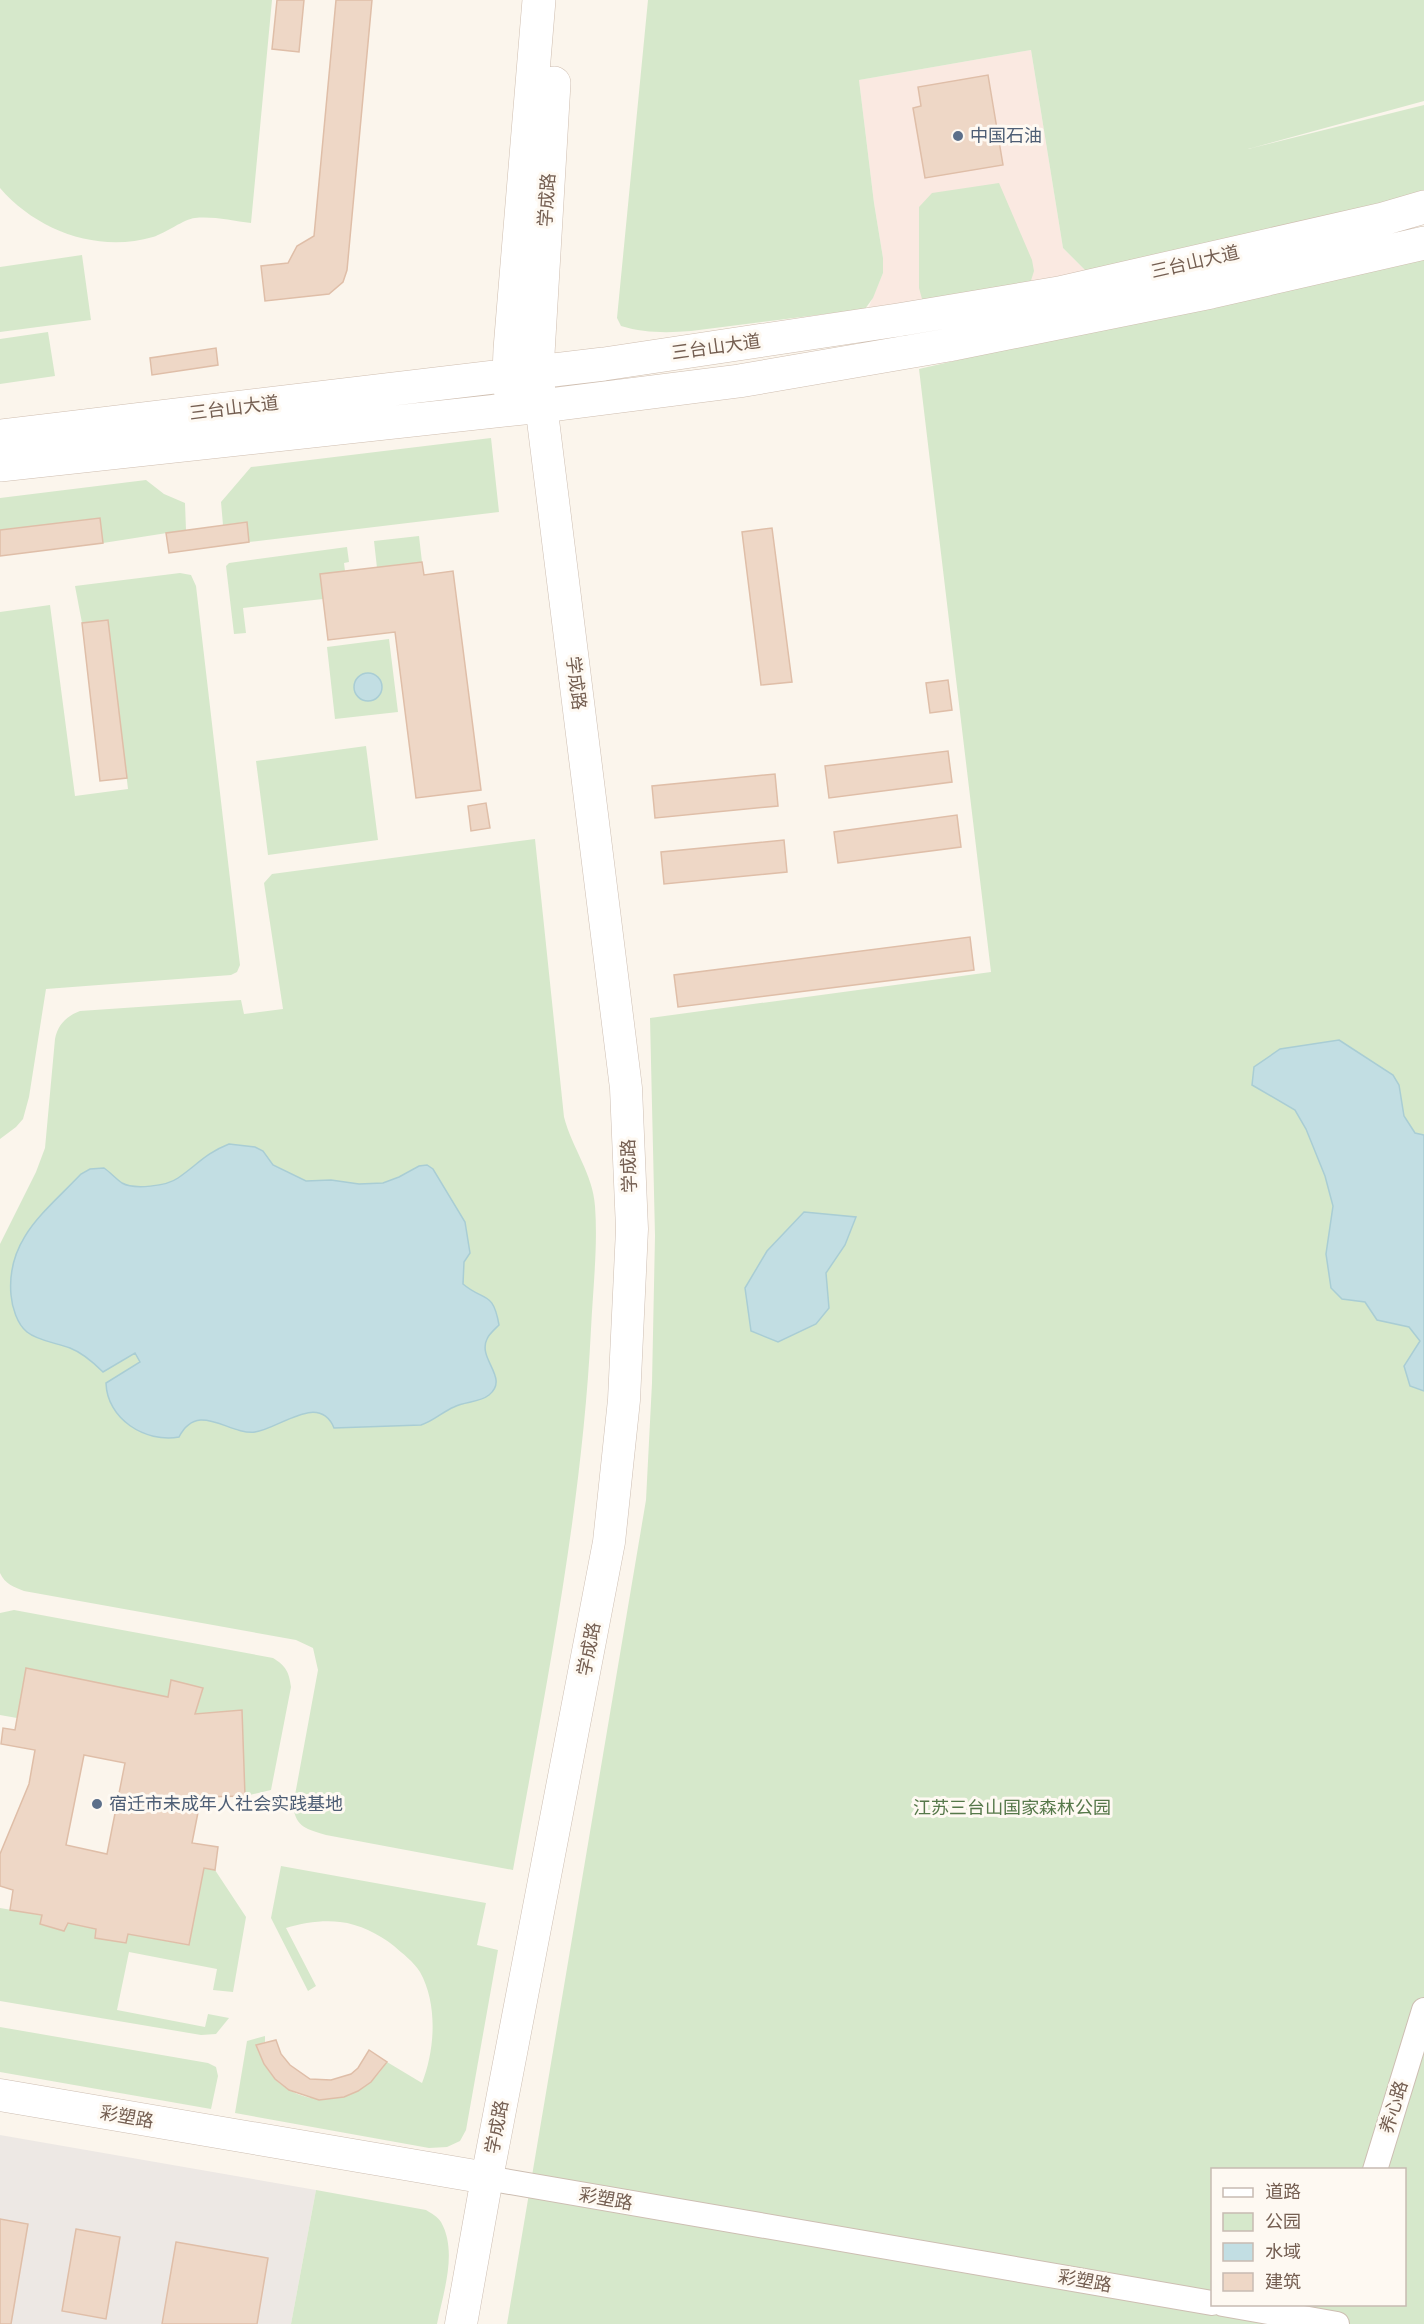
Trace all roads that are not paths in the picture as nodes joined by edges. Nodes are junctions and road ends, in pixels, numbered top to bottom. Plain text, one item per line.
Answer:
1 (539, 0) edge
2 (561, 0) edge
3 (1424, 207) edge
4 (1424, 243) edge
5 (523, 373) junction
6 (527, 408) junction
7 (0, 436) edge
8 (0, 465) edge
9 (1424, 2010) edge
10 (0, 2095) edge
11 (1376, 2168) edge
12 (487, 2178) junction
13 (1211, 2303) edge
14 (1237, 2306) edge
15 (1330, 2319) edge
16 (461, 2324) edge

1 - 5 main road, 学成路
2 - 5 main road, 学成路
3 - 5 main road, 三台山大道
4 - 6 main road, 三台山大道
5 - 6 main road, 学成路
5 - 7 main road, 三台山大道
6 - 8 main road, 三台山大道
6 - 12 street, 学成路
9 - 11 street, 养心路
10 - 12 street, 彩塑路
12 - 13 street, 彩塑路
12 - 16 street, 学成路
14 - 15 street

